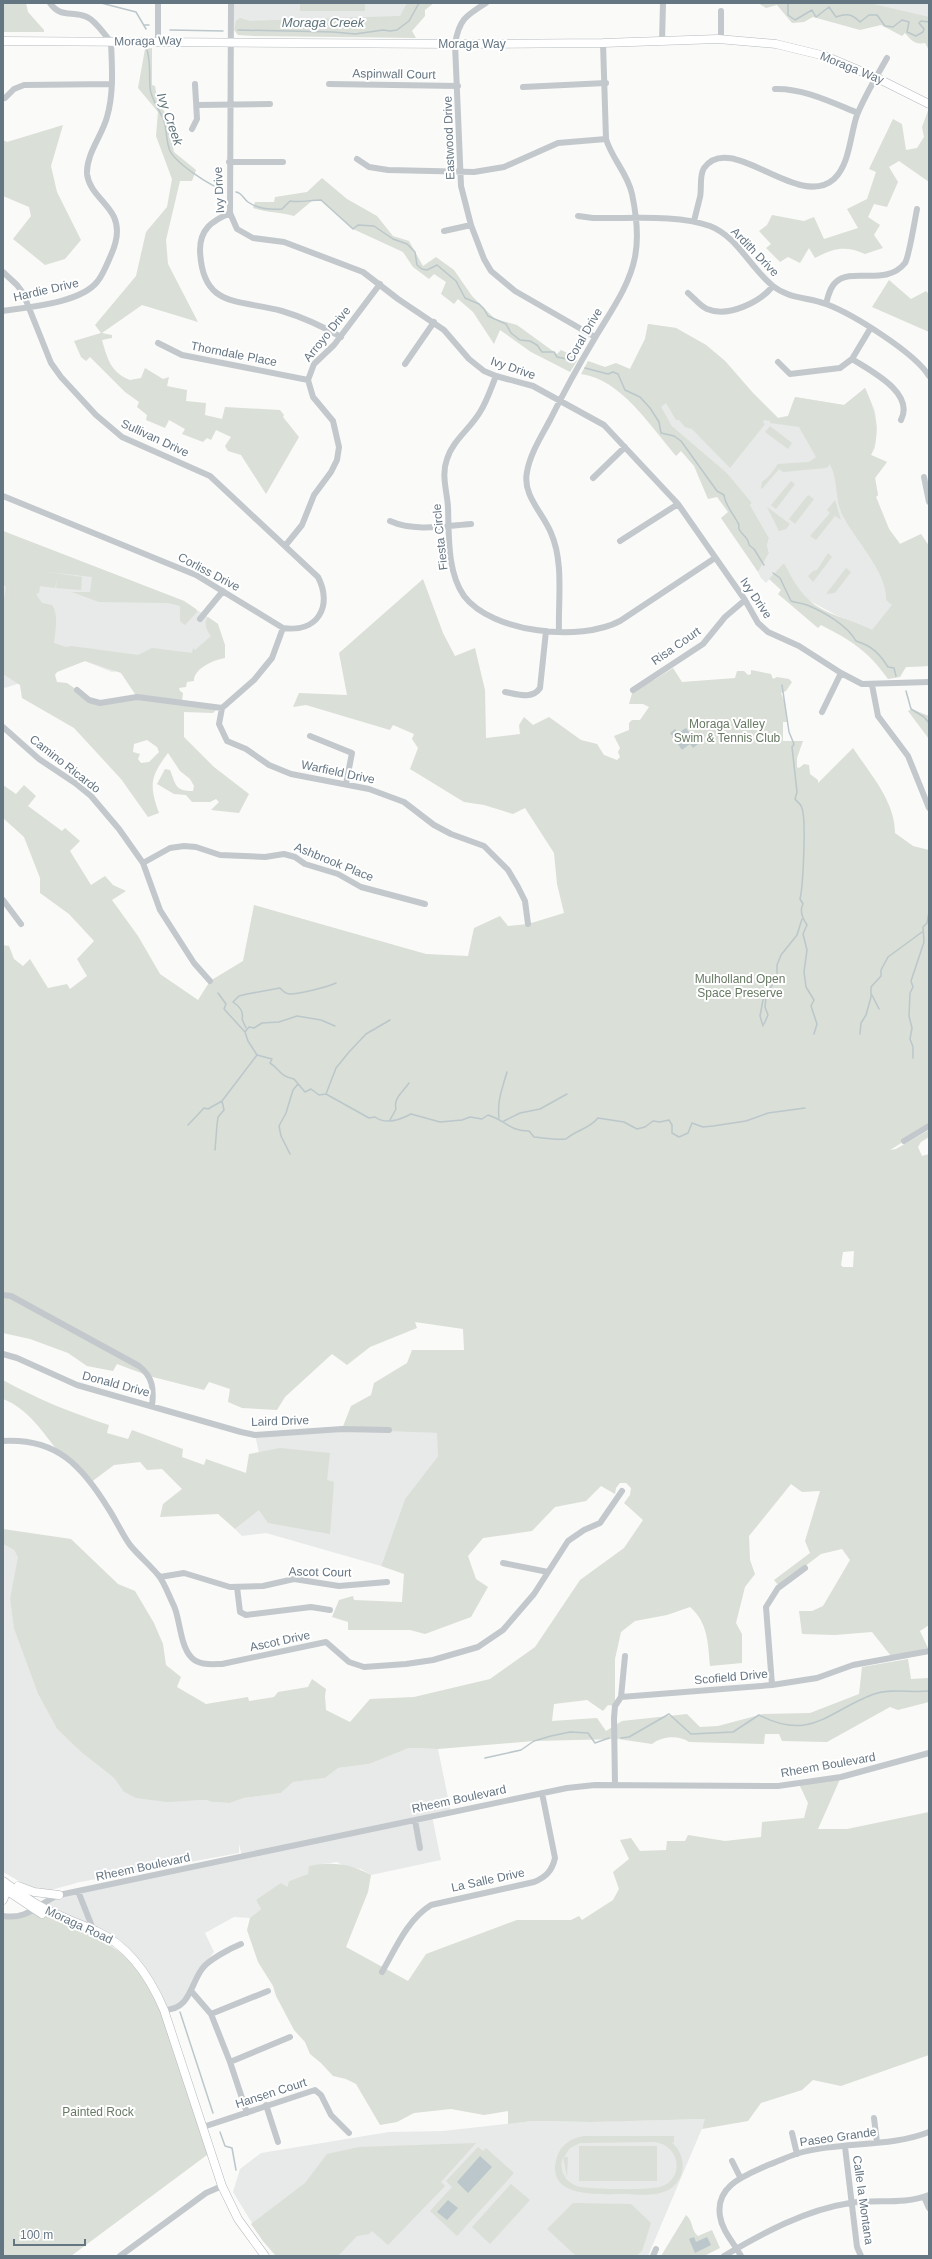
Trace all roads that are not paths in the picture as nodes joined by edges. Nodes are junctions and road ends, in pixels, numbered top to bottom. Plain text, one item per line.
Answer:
1 (50, 3) edge
2 (158, 3) edge
3 (231, 3) edge
4 (486, 3) edge
5 (664, 3) edge
6 (721, 11) dead end
7 (158, 40) junction
8 (721, 40) junction
9 (3, 41) edge
10 (111, 42) junction
11 (231, 42) junction
12 (662, 42) junction
13 (603, 43) junction
14 (455, 44) junction
15 (887, 58) dead end
16 (877, 78) junction
17 (606, 83) junction
18 (112, 84) junction
19 (194, 84) dead end
20 (329, 84) dead end
21 (458, 86) junction
22 (523, 87) dead end
23 (775, 89) dead end
24 (5, 98) dead end
25 (230, 103) junction
26 (270, 104) dead end
27 (929, 104) edge
28 (197, 105) junction
29 (858, 113) junction
30 (192, 129) dead end
31 (606, 139) junction
32 (357, 159) dead end
33 (229, 162) junction
34 (283, 162) dead end
35 (459, 171) junction
36 (918, 209) dead end
37 (230, 213) junction
38 (578, 216) dead end
39 (636, 220) junction
40 (694, 221) junction
41 (471, 225) junction
42 (444, 231) dead end
43 (3, 272) edge
44 (380, 284) junction
45 (773, 286) junction
46 (688, 293) dead end
47 (826, 304) junction
48 (28, 307) junction
49 (3, 310) edge
50 (434, 322) junction
51 (870, 329) junction
52 (341, 337) junction
53 (595, 337) junction
54 (158, 343) dead end
55 (852, 359) junction
56 (778, 362) dead end
57 (405, 364) dead end
58 (496, 376) junction
59 (929, 376) edge
60 (308, 380) junction
61 (560, 399) junction
62 (901, 420) dead end
63 (625, 447) junction
64 (924, 477) dead end
65 (593, 478) dead end
66 (3, 496) edge
67 (929, 502) edge
68 (678, 504) junction
69 (390, 521) dead end
70 (471, 524) dead end
71 (449, 525) junction
72 (620, 542) dead end
73 (284, 546) junction
74 (715, 558) junction
75 (223, 591) junction
76 (745, 600) junction
77 (200, 619) dead end
78 (283, 628) junction
79 (546, 631) junction
80 (559, 632) junction
81 (840, 673) junction
82 (929, 682) edge
83 (872, 685) junction
84 (77, 690) dead end
85 (633, 690) dead end
86 (505, 692) dead end
87 (222, 708) junction
88 (822, 712) dead end
89 (3, 727) edge
90 (310, 736) dead end
91 (346, 784) junction
92 (929, 808) edge
93 (143, 863) junction
94 (3, 900) edge
95 (425, 904) dead end
96 (21, 924) dead end
97 (528, 924) dead end
98 (210, 981) dead end
99 (929, 1126) edge
100 (904, 1141) dead end
101 (3, 1294) edge
102 (3, 1354) edge
103 (152, 1406) junction
104 (389, 1430) dead end
105 (3, 1441) edge
106 (622, 1491) dead end
107 (503, 1563) dead end
108 (805, 1568) dead end
109 (548, 1572) junction
110 (160, 1577) junction
111 (387, 1582) dead end
112 (237, 1587) junction
113 (330, 1610) dead end
114 (929, 1651) edge
115 (625, 1656) dead end
116 (772, 1685) junction
117 (621, 1697) junction
118 (929, 1753) edge
119 (615, 1785) junction
120 (542, 1793) junction
121 (415, 1820) junction
122 (420, 1848) dead end
123 (4, 1886) edge
124 (78, 1891) junction
125 (60, 1895) junction
126 (3, 1900) edge
127 (36, 1908) junction
128 (3, 1916) edge
129 (93, 1929) junction
130 (241, 1944) dead end
131 (382, 1972) dead end
132 (268, 1991) dead end
133 (192, 1992) junction
134 (164, 2010) junction
135 (211, 2014) junction
136 (290, 2037) dead end
137 (176, 2044) junction
138 (230, 2062) junction
139 (266, 2105) junction
140 (247, 2113) junction
141 (874, 2118) dead end
142 (203, 2127) junction
143 (929, 2132) edge
144 (349, 2133) dead end
145 (792, 2133) dead end
146 (278, 2142) dead end
147 (877, 2142) junction
148 (845, 2146) junction
149 (797, 2154) junction
150 (732, 2162) dead end
151 (740, 2177) junction
152 (222, 2186) junction
153 (927, 2196) edge
154 (851, 2203) junction
155 (929, 2208) edge
156 (656, 2249) dead end
157 (737, 2249) junction
158 (120, 2256) edge
159 (265, 2256) edge
160 (653, 2256) edge
161 (724, 2256) edge
162 (741, 2256) edge
163 (861, 2256) edge

1 - 10 street
2 - 7 street
3 - 11 street, Ivy Drive
4 - 14 street, Eastwood Drive
5 - 12 street
6 - 8 street
7 - 10 main road, Moraga Way
7 - 11 main road, Moraga Way
8 - 12 main road, Moraga Way
8 - 16 main road, Moraga Way
9 - 10 main road, Moraga Way
10 - 18 street, Hardie Drive
11 - 14 main road, Moraga Way
11 - 25 street, Ivy Drive
12 - 13 main road, Moraga Way
13 - 14 main road, Moraga Way
13 - 17 street, Coral Drive
14 - 21 street, Eastwood Drive
15 - 16 street
16 - 27 main road, Moraga Way
16 - 29 street
17 - 22 street
17 - 31 street, Coral Drive
18 - 24 street
18 - 48 street, Hardie Drive
19 - 28 street
20 - 21 street, Aspinwall Court
21 - 35 street, Eastwood Drive
23 - 29 street
25 - 26 street
25 - 28 street
25 - 33 street, Ivy Drive
28 - 30 street
29 - 40 street
31 - 35 street
31 - 39 street, Coral Drive
32 - 35 street
33 - 34 street
33 - 37 street, Ivy Drive
35 - 41 street, Eastwood Drive
36 - 47 street
37 - 44 street, Ivy Drive
37 - 52 street
38 - 39 street, Ardith Drive
39 - 40 street, Ardith Drive
39 - 53 street, Coral Drive
40 - 45 street, Ardith Drive
41 - 42 street
41 - 53 street, Eastwood Drive
43 - 48 street, Sullivan Drive
44 - 50 street, Ivy Drive
44 - 52 street, Arroyo Drive
45 - 46 street
45 - 47 street, Ardith Drive
47 - 51 street, Ardith Drive
48 - 49 street, Hardie Drive
48 - 73 street, Sullivan Drive
50 - 57 street
50 - 58 street, Ivy Drive
51 - 55 street
51 - 59 street, Ardith Drive
52 - 60 street, Arroyo Drive
53 - 61 street, Coral Drive
54 - 60 street, Thorndale Place
55 - 56 street
55 - 62 street
58 - 61 street, Ivy Drive
58 - 71 street, Fiesta Circle
60 - 73 street, Arroyo Drive
61 - 63 street, Ivy Drive
61 - 80 street, Coral Drive
63 - 65 street
63 - 68 street, Ivy Drive
64 - 67 street
66 - 75 street, Corliss Drive
68 - 72 street
68 - 74 street, Ivy Drive
69 - 71 street
70 - 71 street
71 - 79 street, Fiesta Circle
73 - 78 street
74 - 76 street, Ivy Drive
74 - 80 street, Fiesta Circle
75 - 77 street
75 - 78 street, Corliss Drive
76 - 81 street, Ivy Drive
76 - 85 street, Risa Court
78 - 87 street
79 - 80 street, Fiesta Circle
79 - 86 street
81 - 83 street, Ivy Drive
81 - 88 street
82 - 83 street, Ivy Drive
83 - 92 street
84 - 87 street
87 - 91 street, Warfield Drive
89 - 93 street, Camino Ricardo
90 - 91 street
91 - 97 street, Warfield Drive
93 - 95 street, Ashbrook Place
93 - 98 street, Camino Ricardo
94 - 96 street
99 - 100 street
101 - 103 street, Donald Drive
102 - 103 street, Donald Drive
103 - 104 street, Laird Drive
105 - 110 street, Ascot Drive
106 - 109 street, Ascot Drive
107 - 109 street
108 - 116 street
109 - 110 street, Ascot Drive
110 - 112 street, Ascot Court
111 - 112 street, Ascot Court
112 - 113 street
114 - 116 street, Scofield Drive
115 - 117 street
116 - 117 street, Scofield Drive
117 - 119 street
118 - 119 street, Rheem Boulevard
119 - 120 street, Rheem Boulevard
120 - 121 street, Rheem Boulevard
120 - 131 street, La Salle Drive
121 - 122 street
121 - 124 street, Rheem Boulevard
123 - 125 main road
123 - 126 main road
123 - 127 main road, Moraga Road
124 - 125 street, Rheem Boulevard
124 - 129 street
125 - 127 street, Rheem Boulevard
127 - 128 street, Rheem Boulevard
127 - 129 main road, Moraga Road
127 - 137 main road, Moraga Road
129 - 134 main road, Moraga Road
130 - 133 street
132 - 135 street
133 - 134 street
133 - 135 street
134 - 137 main road, Moraga Road
135 - 138 street
136 - 138 street
137 - 142 main road, Moraga Road
138 - 140 street
139 - 140 street, Hansen Court
139 - 144 street, Hansen Court
139 - 146 street
140 - 142 street, Hansen Court
141 - 147 street
142 - 152 main road, Moraga Road
143 - 147 street, Paseo Grande
145 - 149 street
147 - 148 street, Paseo Grande
148 - 149 street, Paseo Grande
148 - 154 street, Calle la Montana
149 - 151 street, Paseo Grande
150 - 151 street
151 - 157 street, Paseo Grande
152 - 158 street
152 - 159 main road, Moraga Road
153 - 154 street
153 - 155 street
154 - 157 street
154 - 163 street, Calle la Montana
156 - 160 street
157 - 161 street
157 - 162 street, Paseo Grande

